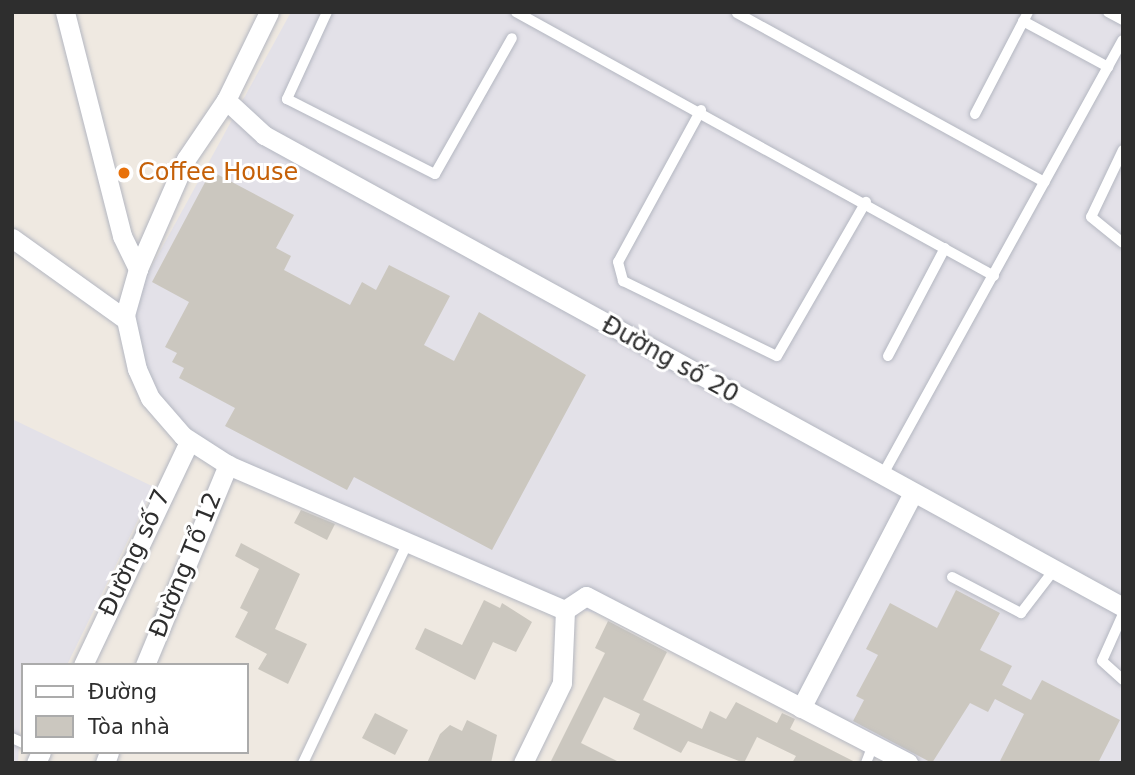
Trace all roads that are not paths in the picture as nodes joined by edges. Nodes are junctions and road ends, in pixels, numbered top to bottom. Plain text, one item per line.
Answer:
1 (270, 12) edge
2 (327, 12) edge
3 (516, 12) edge
4 (1108, 12) edge
5 (737, 13) edge
6 (71, 16) edge
7 (1026, 17) edge
8 (1123, 20) edge
9 (512, 38) dead end
10 (1123, 40) edge
11 (1108, 67) junction
12 (226, 100) junction
13 (701, 110) junction
14 (975, 114) dead end
15 (1123, 150) edge
16 (1045, 182) junction
17 (866, 202) junction
18 (12, 238) edge
19 (1123, 243) edge
20 (945, 248) junction
21 (138, 269) junction
22 (994, 276) junction
23 (125, 319) junction
24 (888, 356) dead end
25 (189, 442) junction
26 (228, 465) junction
27 (882, 477) junction
28 (913, 494) junction
29 (407, 544) junction
30 (1054, 570) junction
31 (952, 577) dead end
32 (1123, 607) edge
33 (565, 610) junction
34 (1123, 614) edge
35 (84, 663) edge
36 (146, 663) edge
37 (1123, 680) edge
38 (801, 708) junction
39 (870, 754) edge
40 (303, 763) edge
41 (523, 763) edge
42 (908, 763) edge

1 - 12 street
2 - 9 lane
3 - 13 lane
4 - 8 lane
5 - 16 lane
6 - 21 street
7 - 11 lane
7 - 14 lane
10 - 11 lane
11 - 16 lane
12 - 21 street
12 - 27 street, Đường số 20
13 - 17 lane
13 - 17 lane
15 - 19 lane
16 - 22 lane
17 - 20 lane
18 - 23 street
20 - 22 lane
20 - 24 lane
21 - 23 street
22 - 27 lane
23 - 25 street
25 - 26 street
25 - 35 street, Đường số 7
26 - 29 street
26 - 36 street, Đường Tổ 12
27 - 28 street, Đường số 20
28 - 30 street, Đường số 20
28 - 38 street
29 - 33 street
29 - 40 lane
30 - 31 lane
30 - 32 street, Đường số 20
33 - 38 street
33 - 41 street
34 - 37 lane
38 - 39 street
39 - 42 street

